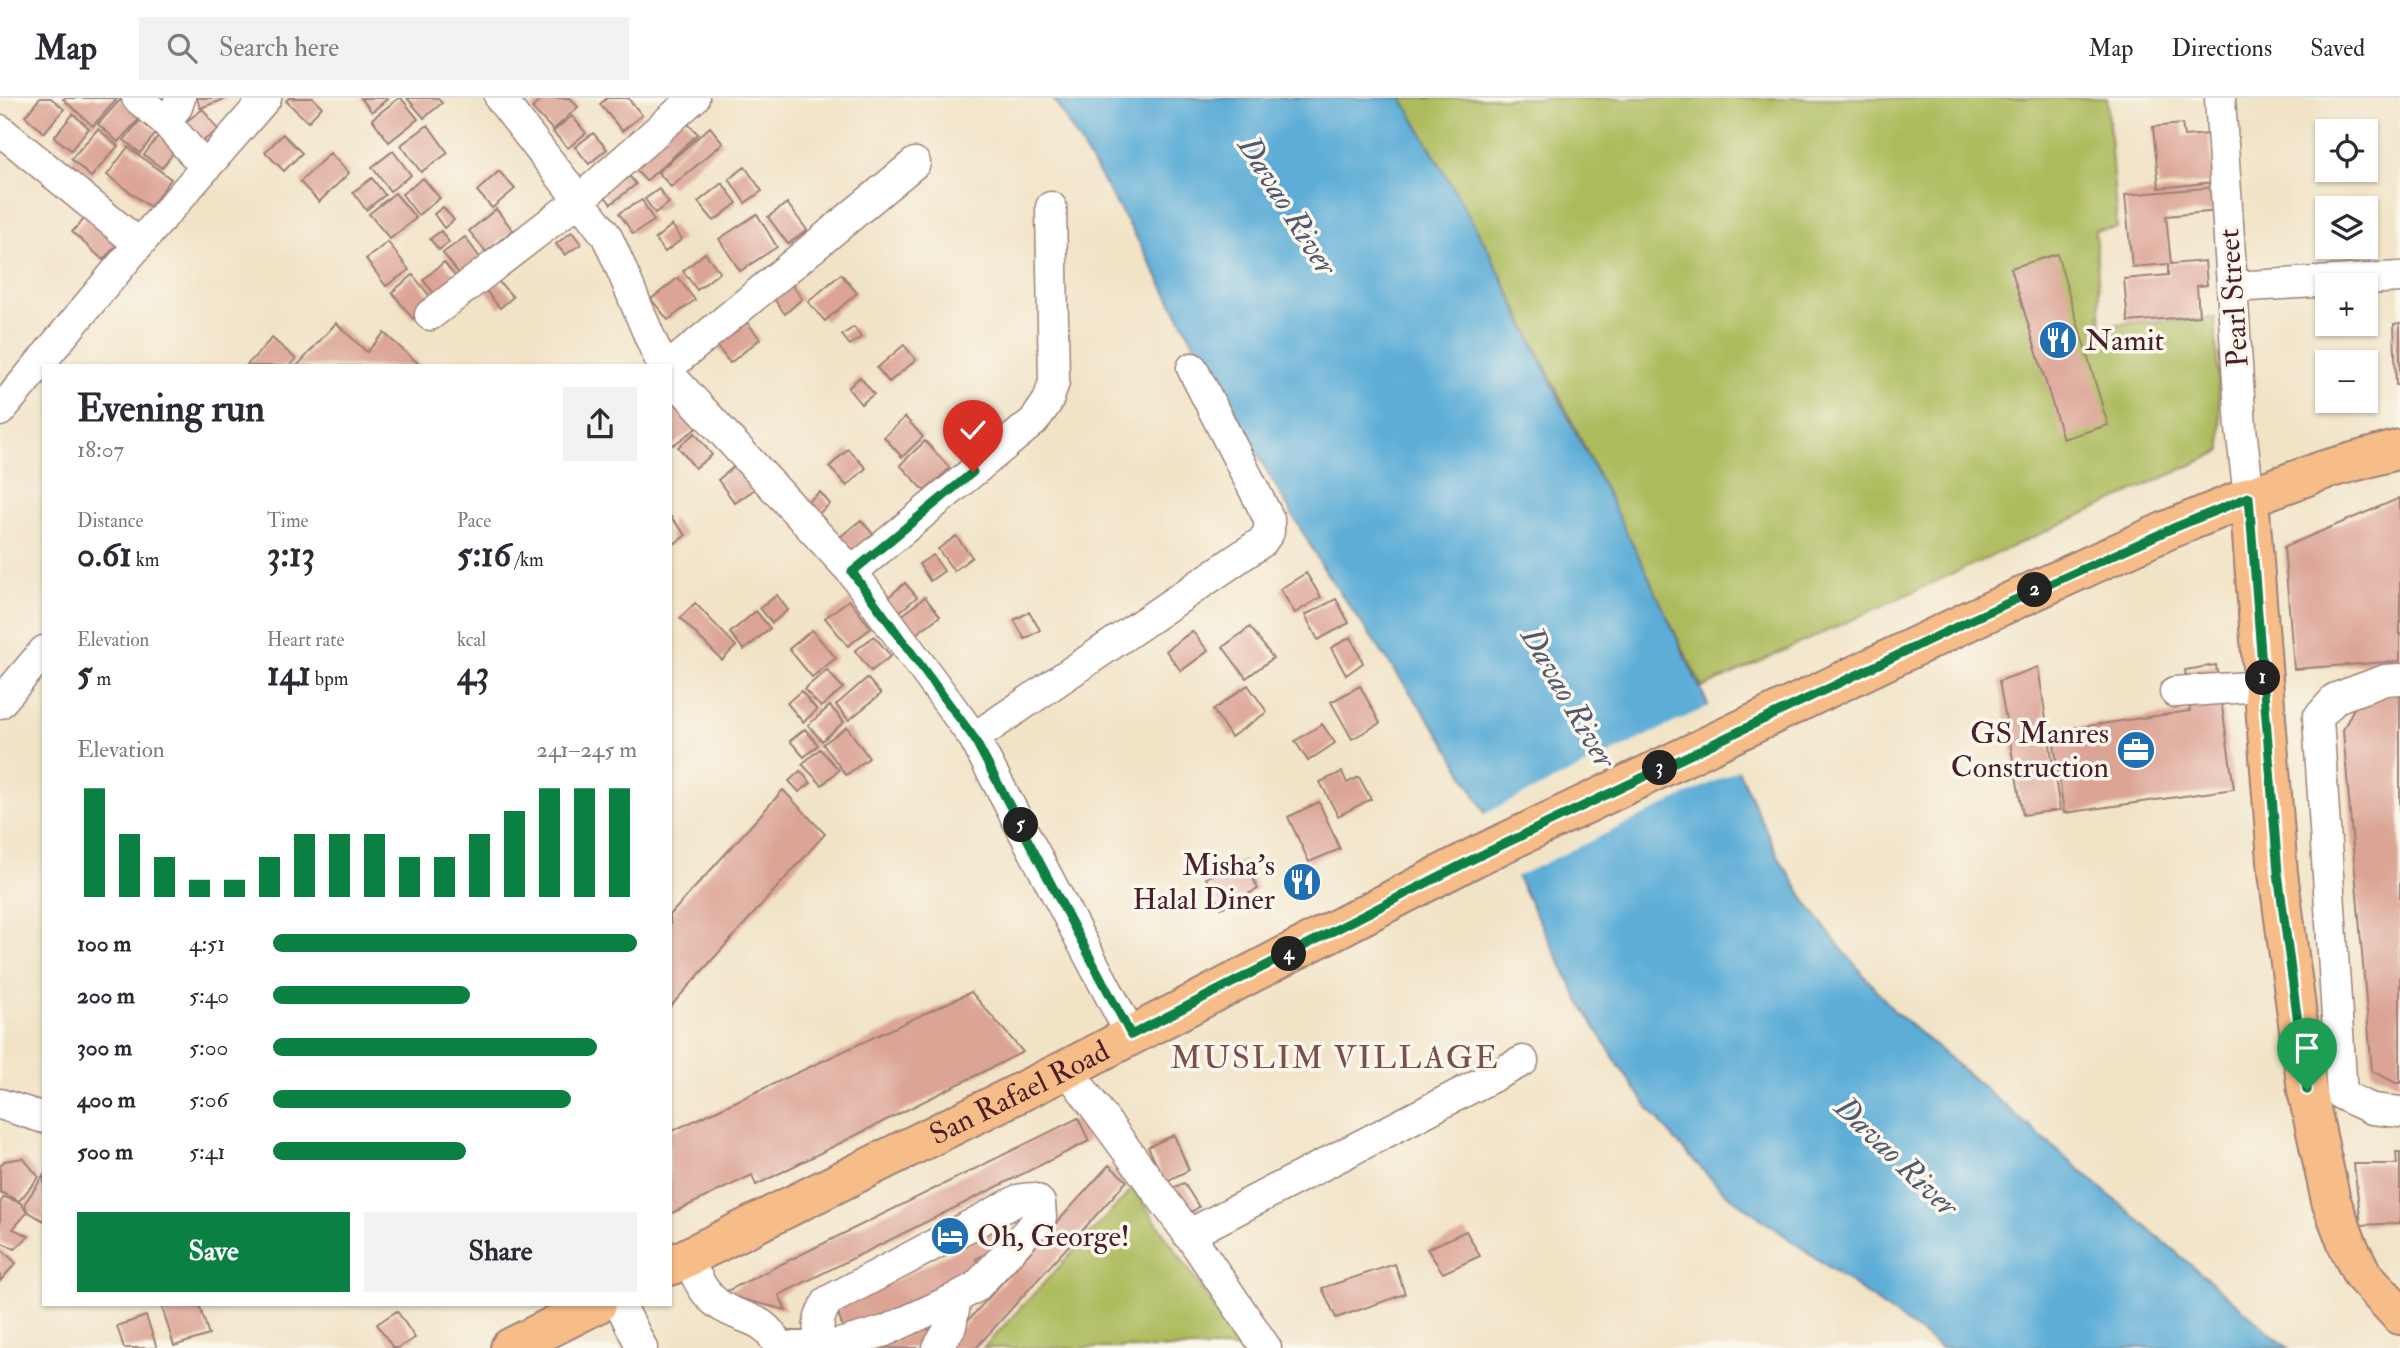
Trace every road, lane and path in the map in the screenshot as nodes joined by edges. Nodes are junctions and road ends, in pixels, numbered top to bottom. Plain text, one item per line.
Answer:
1 (137, 98) edge
2 (266, 98) edge
3 (500, 98) edge
4 (694, 98) edge
5 (2220, 98) edge
6 (172, 109) edge
7 (0, 130) edge
8 (915, 163) dead end
9 (205, 167) junction
10 (578, 201) junction
11 (1051, 207) dead end
12 (139, 244) junction
13 (2400, 277) edge
14 (2232, 287) junction
15 (430, 315) dead end
16 (44, 364) edge
17 (662, 364) edge
18 (672, 364) edge
19 (41, 368) edge
20 (1192, 368) dead end
21 (672, 377) edge
22 (0, 411) edge
23 (2400, 449) edge
24 (2249, 497) junction
25 (852, 572) junction
26 (42, 654) edge
27 (2400, 679) edge
28 (2263, 686) junction
29 (2175, 692) dead end
30 (0, 702) edge
31 (974, 738) junction
32 (1131, 1035) junction
33 (1523, 1061) dead end
34 (1067, 1069) junction
35 (2400, 1112) edge
36 (5, 1114) edge
37 (42, 1118) edge
38 (1188, 1235) junction
39 (679, 1262) edge
40 (956, 1298) junction
41 (593, 1306) edge
42 (621, 1306) edge
43 (2400, 1315) edge
44 (779, 1347) edge
45 (821, 1347) edge
46 (509, 1348) edge
47 (642, 1348) edge
48 (938, 1348) edge
49 (1266, 1348) edge

1 - 6 street
2 - 9 street
3 - 10 street
4 - 10 street
5 - 14 street, Pearl Street
6 - 9 street
7 - 12 street
8 - 18 street
9 - 12 street
10 - 15 street
10 - 17 street
11 - 25 street
12 - 16 street
13 - 14 street
14 - 24 street, Pearl Street
19 - 22 street
20 - 31 street
21 - 25 street
23 - 24 main road, San Rafael Road
24 - 28 main road
24 - 32 main road, San Rafael Road
25 - 31 street
26 - 30 street
27 - 35 street
28 - 29 street
28 - 43 main road
31 - 32 street
32 - 34 main road, San Rafael Road
33 - 38 street
34 - 38 street
34 - 39 main road, San Rafael Road
36 - 37 street
38 - 49 street
39 - 44 street
40 - 45 street
40 - 45 street
40 - 48 street
41 - 46 main road
42 - 47 street
44 - 45 street

